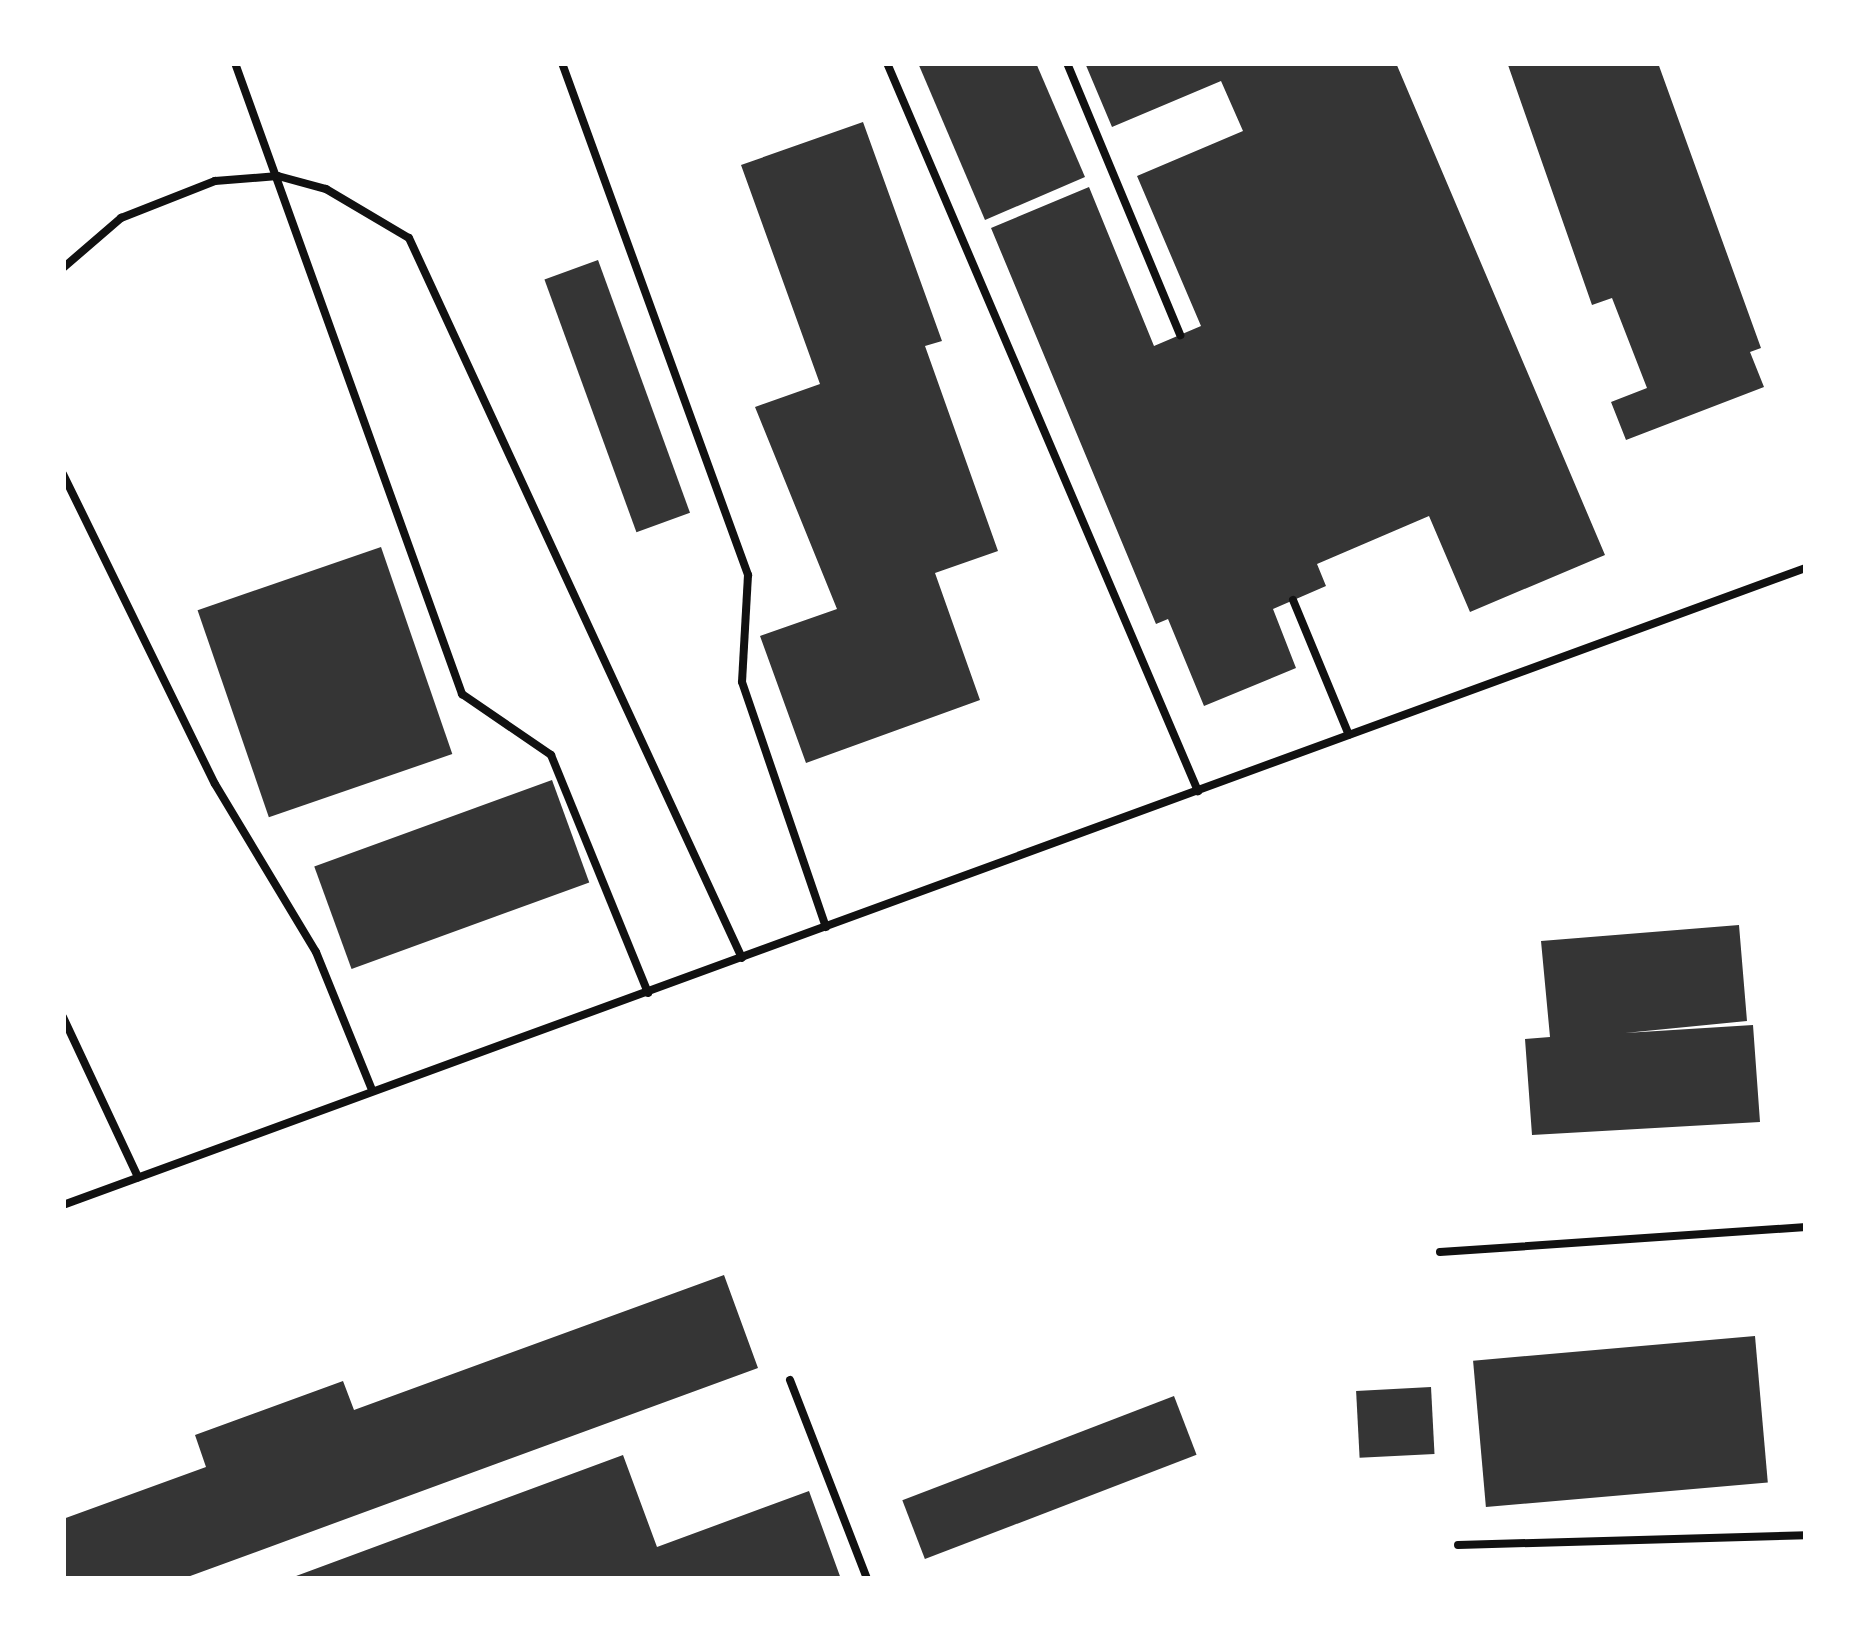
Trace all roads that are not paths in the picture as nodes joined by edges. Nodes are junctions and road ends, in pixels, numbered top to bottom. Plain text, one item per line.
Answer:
1 (235, 63) edge
2 (562, 63) edge
3 (887, 63) edge
4 (1067, 63) edge
5 (278, 176) junction
6 (63, 268) edge
7 (1180, 335) dead end
8 (63, 474) edge
9 (1806, 568) edge
10 (1293, 600) dead end
11 (1348, 735) junction
12 (1198, 790) junction
13 (826, 927) junction
14 (742, 958) junction
15 (648, 993) junction
16 (63, 1017) edge
17 (372, 1090) junction
18 (139, 1177) junction
19 (63, 1205) edge
20 (1806, 1227) edge
21 (1440, 1252) dead end
22 (790, 1379) dead end
23 (1806, 1535) edge
24 (1458, 1545) dead end
25 (867, 1579) edge

1 - 5 lane
2 - 13 lane
3 - 12 lane
4 - 7 lane
5 - 6 lane
5 - 14 lane
5 - 15 lane
8 - 17 lane
9 - 11 lane
10 - 11 lane
11 - 12 lane
12 - 13 lane
13 - 14 lane
14 - 15 lane
15 - 17 lane
16 - 18 lane
17 - 18 lane
18 - 19 lane
20 - 21 lane
22 - 25 lane
23 - 24 lane

